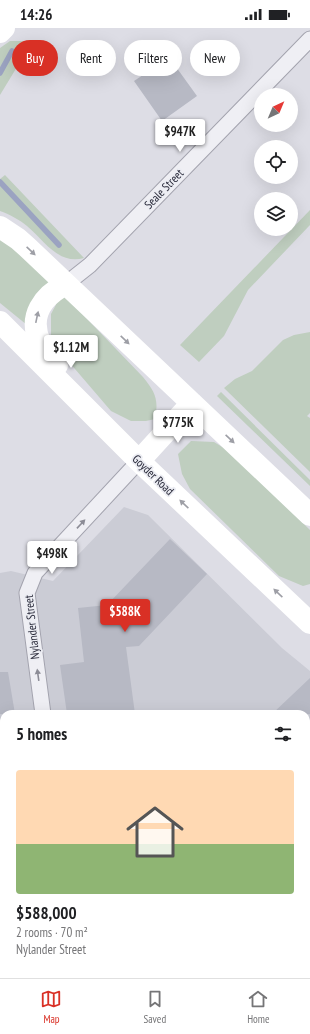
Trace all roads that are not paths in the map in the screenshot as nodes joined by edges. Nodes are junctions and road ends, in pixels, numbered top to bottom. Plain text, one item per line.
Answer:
1 (4, 28) edge
2 (0, 32) edge
3 (310, 39) edge
4 (0, 227) edge
5 (66, 284) junction
6 (1, 323) edge
7 (192, 404) junction
8 (118, 440) junction
9 (139, 461) junction
10 (310, 515) edge
11 (309, 620) edge
12 (42, 710) edge

1 - 2 street
3 - 5 street, Seale Street
4 -> 5 street
5 -> 7 street
8 -> 5 street
6 - 8 street, Goyder Road
7 - 9 street
7 -> 10 street
8 - 9 street, Goyder Road
11 -> 9 street, Goyder Road
12 -> 9 street, Nylander Street

